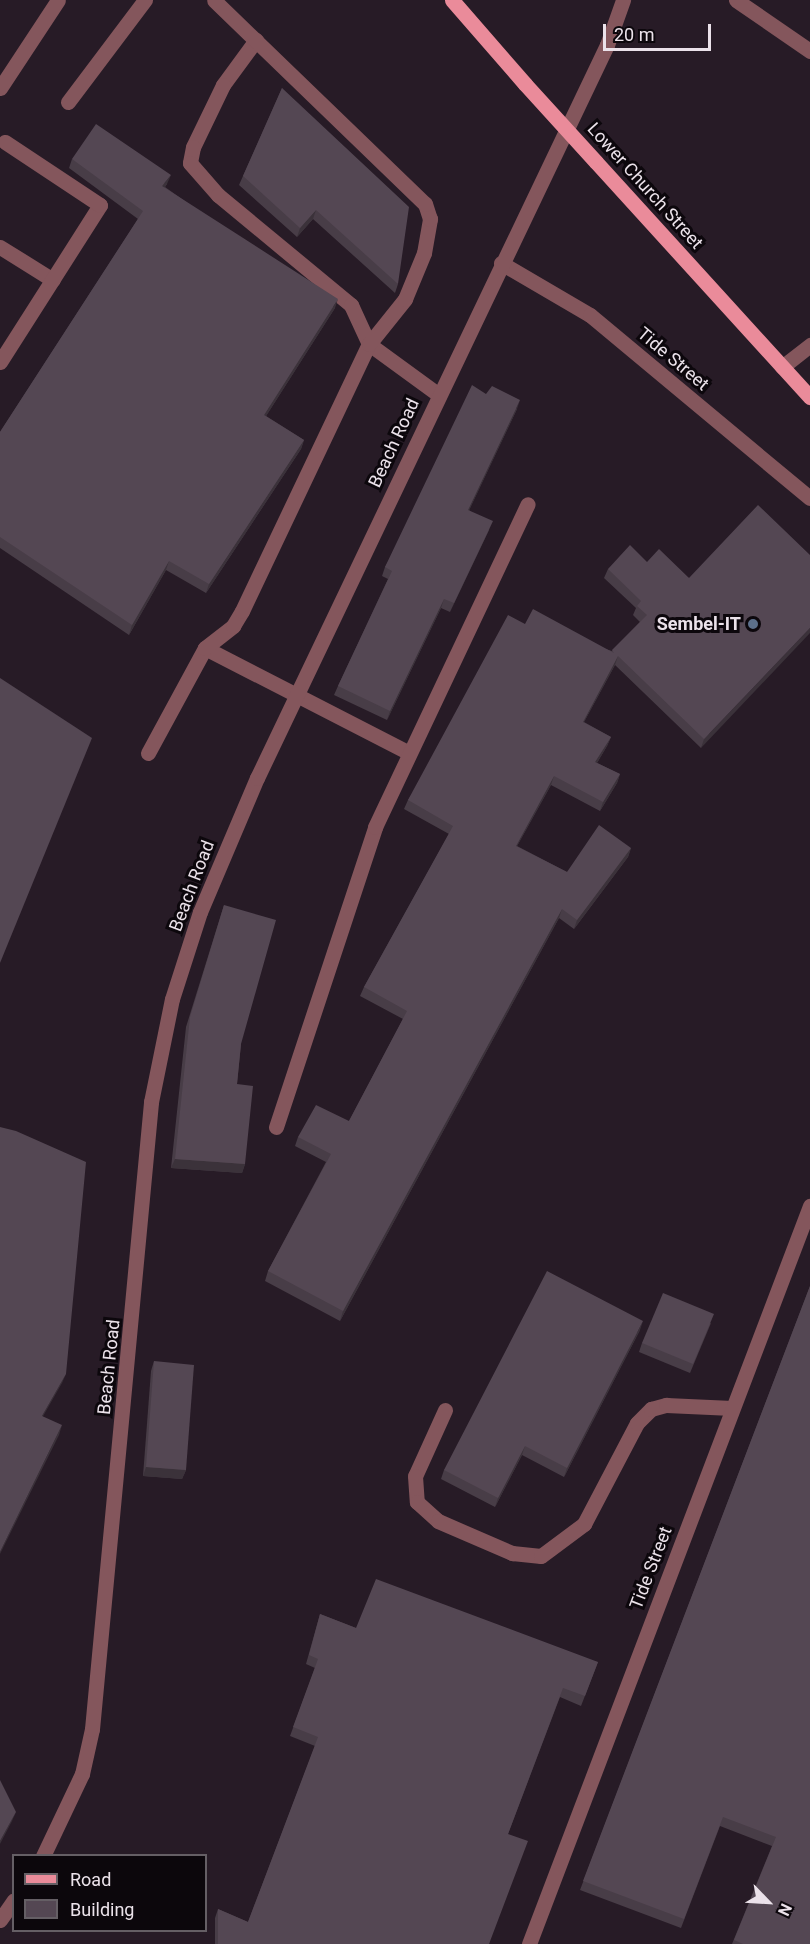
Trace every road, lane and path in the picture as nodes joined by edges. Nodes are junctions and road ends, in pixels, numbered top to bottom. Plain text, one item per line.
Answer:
1 (58, 0) edge
2 (145, 0) edge
3 (214, 0) edge
4 (452, 0) edge
5 (623, 0) edge
6 (736, 0) edge
7 (256, 40) junction
8 (810, 51) edge
9 (0, 88) edge
10 (68, 102) dead end
11 (5, 142) dead end
12 (0, 247) edge
13 (501, 263) junction
14 (52, 280) junction
15 (369, 344) junction
16 (810, 345) edge
17 (0, 362) edge
18 (782, 367) junction
19 (439, 395) junction
20 (810, 397) edge
21 (810, 498) edge
22 (528, 504) dead end
23 (205, 648) junction
24 (297, 693) junction
25 (148, 753) dead end
26 (409, 753) junction
27 (276, 1127) dead end
28 (810, 1206) edge
29 (732, 1408) junction
30 (445, 1410) dead end
31 (44, 1854) edge
32 (12, 1903) edge
33 (0, 1920) edge
34 (529, 1944) edge

1 - 9 street
2 - 10 street
3 - 7 street
4 - 18 main road, Lower Church Street, bridge
5 - 13 street, Beach Road
6 - 8 street
7 - 15 street
7 - 15 street
11 - 14 street
12 - 14 street
13 - 19 street, Beach Road
13 - 21 street, Tide Street
14 - 17 street
15 - 19 street
15 - 23 street
16 - 18 street
18 - 20 main road, Lower Church Street
19 - 24 street, Beach Road
22 - 26 street
23 - 24 street
23 - 25 street
24 - 26 street
24 - 31 street, Beach Road
26 - 27 street
28 - 29 street, Tide Street
29 - 30 street
29 - 34 street, Tide Street
32 - 33 street

